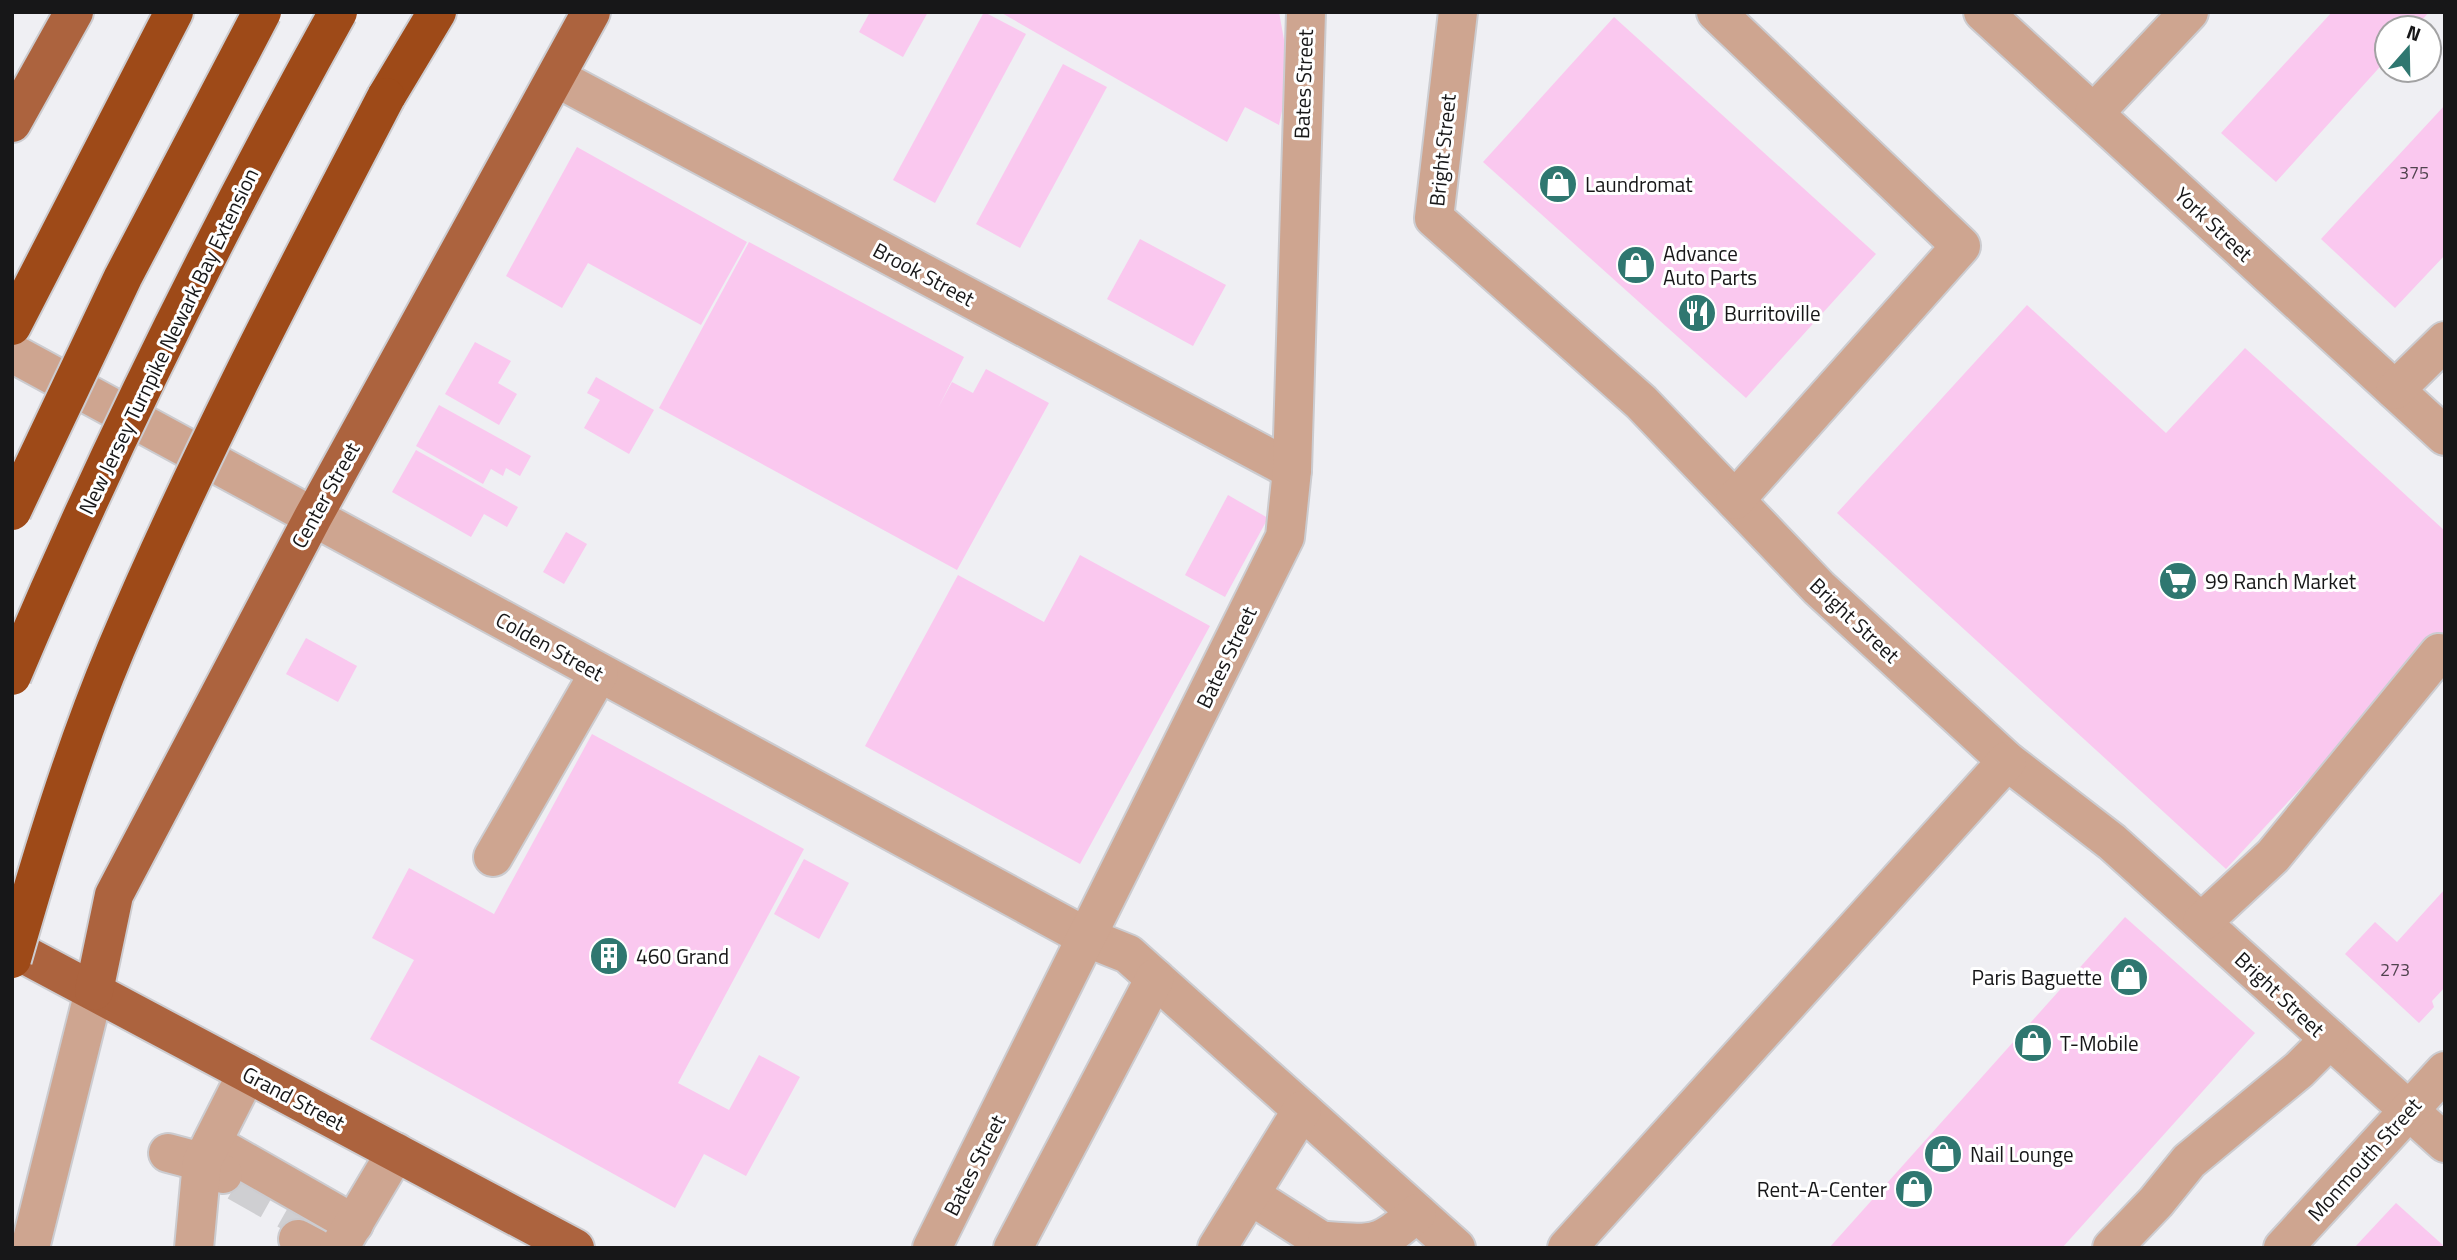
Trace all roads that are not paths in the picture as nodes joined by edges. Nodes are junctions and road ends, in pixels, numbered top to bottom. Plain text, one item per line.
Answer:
1 (74, 12) edge
2 (174, 12) edge
3 (262, 12) edge
4 (338, 12) edge
5 (436, 12) edge
6 (591, 12) edge
7 (1306, 12) edge
8 (1458, 12) edge
9 (1717, 12) edge
10 (1983, 12) edge
11 (2189, 12) edge
12 (557, 78) junction
13 (2094, 113) junction
14 (12, 123) edge
15 (12, 326) edge
16 (2445, 341) edge
17 (12, 352) edge
18 (2395, 390) junction
19 (2445, 436) edge
20 (1292, 470) junction
21 (1735, 500) junction
22 (12, 511) edge
23 (313, 517) junction
24 (2439, 653) dead end
25 (599, 673) junction
26 (12, 676) edge
27 (2007, 761) junction
28 (493, 857) dead end
29 (2202, 922) junction
30 (1088, 938) junction
31 (12, 948) edge
32 (12, 960) edge
33 (1155, 978) junction
34 (94, 991) junction
35 (2330, 1040) junction
36 (2445, 1071) edge
37 (247, 1073) junction
38 (1302, 1110) junction
39 (2408, 1110) junction
40 (2445, 1143) edge
41 (396, 1152) junction
42 (208, 1170) junction
43 (1250, 1195) junction
44 (1417, 1213) junction
45 (326, 1237) edge
46 (1330, 1245) edge
47 (30, 1248) edge
48 (194, 1248) edge
49 (575, 1248) edge
50 (932, 1248) edge
51 (1013, 1248) edge
52 (1217, 1248) edge
53 (1456, 1248) edge
54 (1567, 1248) edge
55 (2112, 1248) edge
56 (2283, 1248) edge

1 - 14 main road
2 - 15 highway
3 - 22 highway, bridge
4 - 26 highway, New Jersey Turnpike Newark Bay Extension, bridge
5 - 32 highway, bridge
6 - 12 main road, Center Street
7 - 20 street, Bates Street
8 - 21 street, Bright Street
9 - 21 street
10 - 13 street, York Street
11 - 13 street
12 - 20 street, Brook Street
12 - 23 main road, Center Street
13 - 18 street, York Street
16 - 18 street
17 - 23 street, Colden Street
18 - 19 street, York Street
20 - 30 street, Bates Street
21 - 27 street, Bright Street
23 - 25 street, Colden Street
23 - 34 main road, Center Street
24 - 29 street
25 - 28 street
25 - 30 street, Colden Street
27 - 29 street, Bright Street
27 - 54 street
29 - 35 street, Bright Street
30 - 33 street, Colden Street
30 - 50 street, Bates Street
31 - 34 main road, Grand Street
33 - 38 street, Colden Street
33 - 51 street
34 - 37 main road, Grand Street
34 - 47 street
35 - 39 street, Bright Street
35 - 55 street
36 - 39 street, Monmouth Street
37 - 41 main road, Grand Street
37 - 42 street
38 - 43 street
38 - 44 street, Colden Street
39 - 40 street, Bright Street
39 - 56 street, Monmouth Street
41 - 45 street
41 - 49 main road, Grand Street
42 - 45 street
42 - 48 street
43 - 46 street
43 - 52 street
44 - 46 street
44 - 53 street, Colden Street

